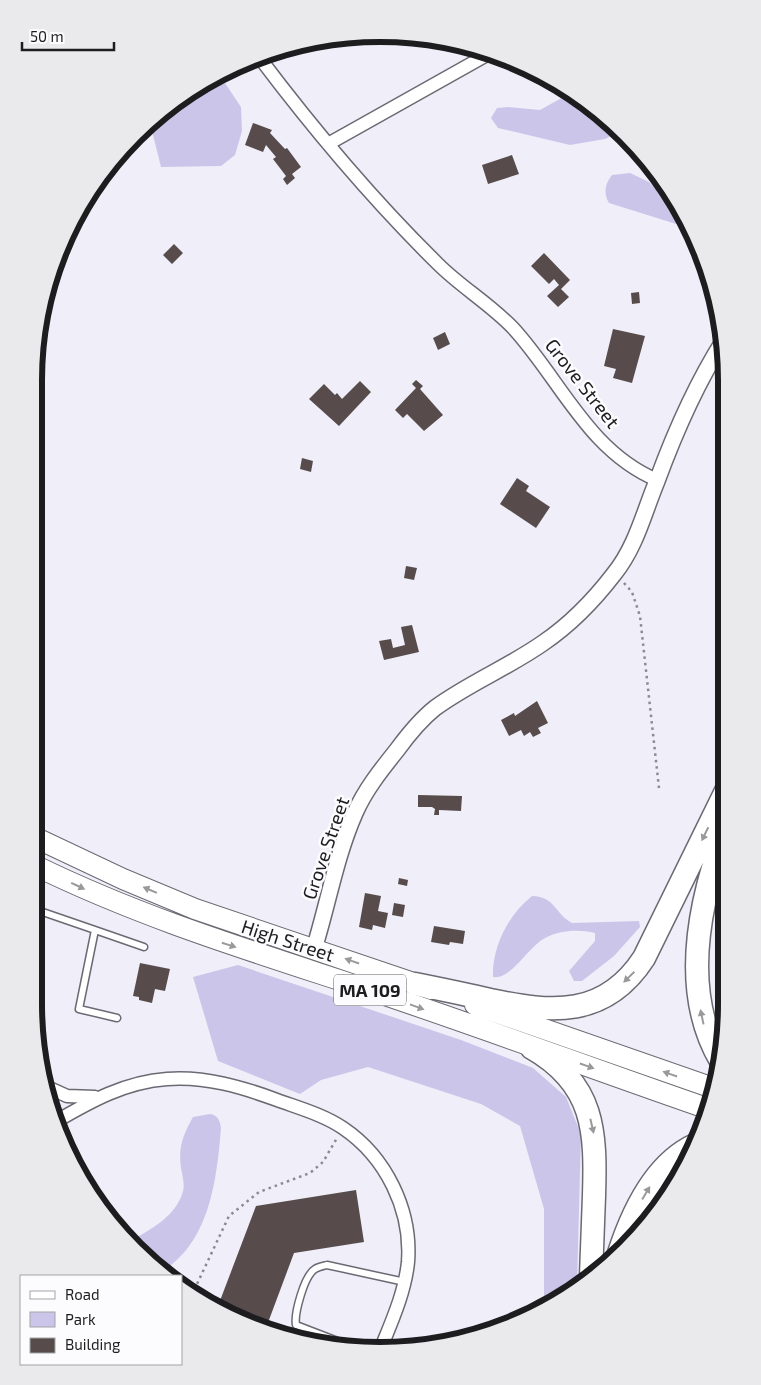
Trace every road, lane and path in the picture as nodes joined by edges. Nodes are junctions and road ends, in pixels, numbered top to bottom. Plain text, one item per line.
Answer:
1 (482, 58) edge
2 (263, 63) edge
3 (328, 144) junction
4 (717, 351) edge
5 (657, 480) junction
6 (614, 575) junction
7 (659, 788) dead end
8 (718, 807) edge
9 (42, 841) edge
10 (718, 857) edge
11 (42, 869) edge
12 (42, 912) edge
13 (95, 930) junction
14 (144, 947) dead end
15 (314, 949) junction
16 (415, 984) junction
17 (117, 1018) dead end
18 (532, 1048) junction
19 (716, 1051) edge
20 (708, 1086) edge
21 (53, 1090) edge
22 (100, 1096) junction
23 (703, 1107) edge
24 (61, 1114) edge
25 (343, 1128) junction
26 (685, 1151) edge
27 (625, 1239) edge
28 (591, 1269) edge
29 (405, 1282) junction
30 (195, 1287) edge
31 (332, 1339) edge
32 (383, 1342) edge

1 - 3 street
2 - 3 street, Grove Street
3 - 5 street, Grove Street
4 - 5 street
5 - 6 street, Grove Street
6 - 7 path
6 - 15 street, Grove Street
8 -> 16 highway
15 -> 9 main road, High Street / MA 109
19 -> 10 highway
11 -> 18 main road, High Street / MA 109
12 - 13 lane
13 - 14 lane
13 - 17 lane
16 -> 15 main road, High Street / MA 109
20 -> 16 main road, High Street / MA 109
18 -> 23 main road, High Street / MA 109
18 -> 28 highway
21 - 22 street
22 - 24 street
22 - 25 street
25 - 29 street
25 - 30 path
27 -> 26 highway
29 - 31 lane
29 - 32 street

